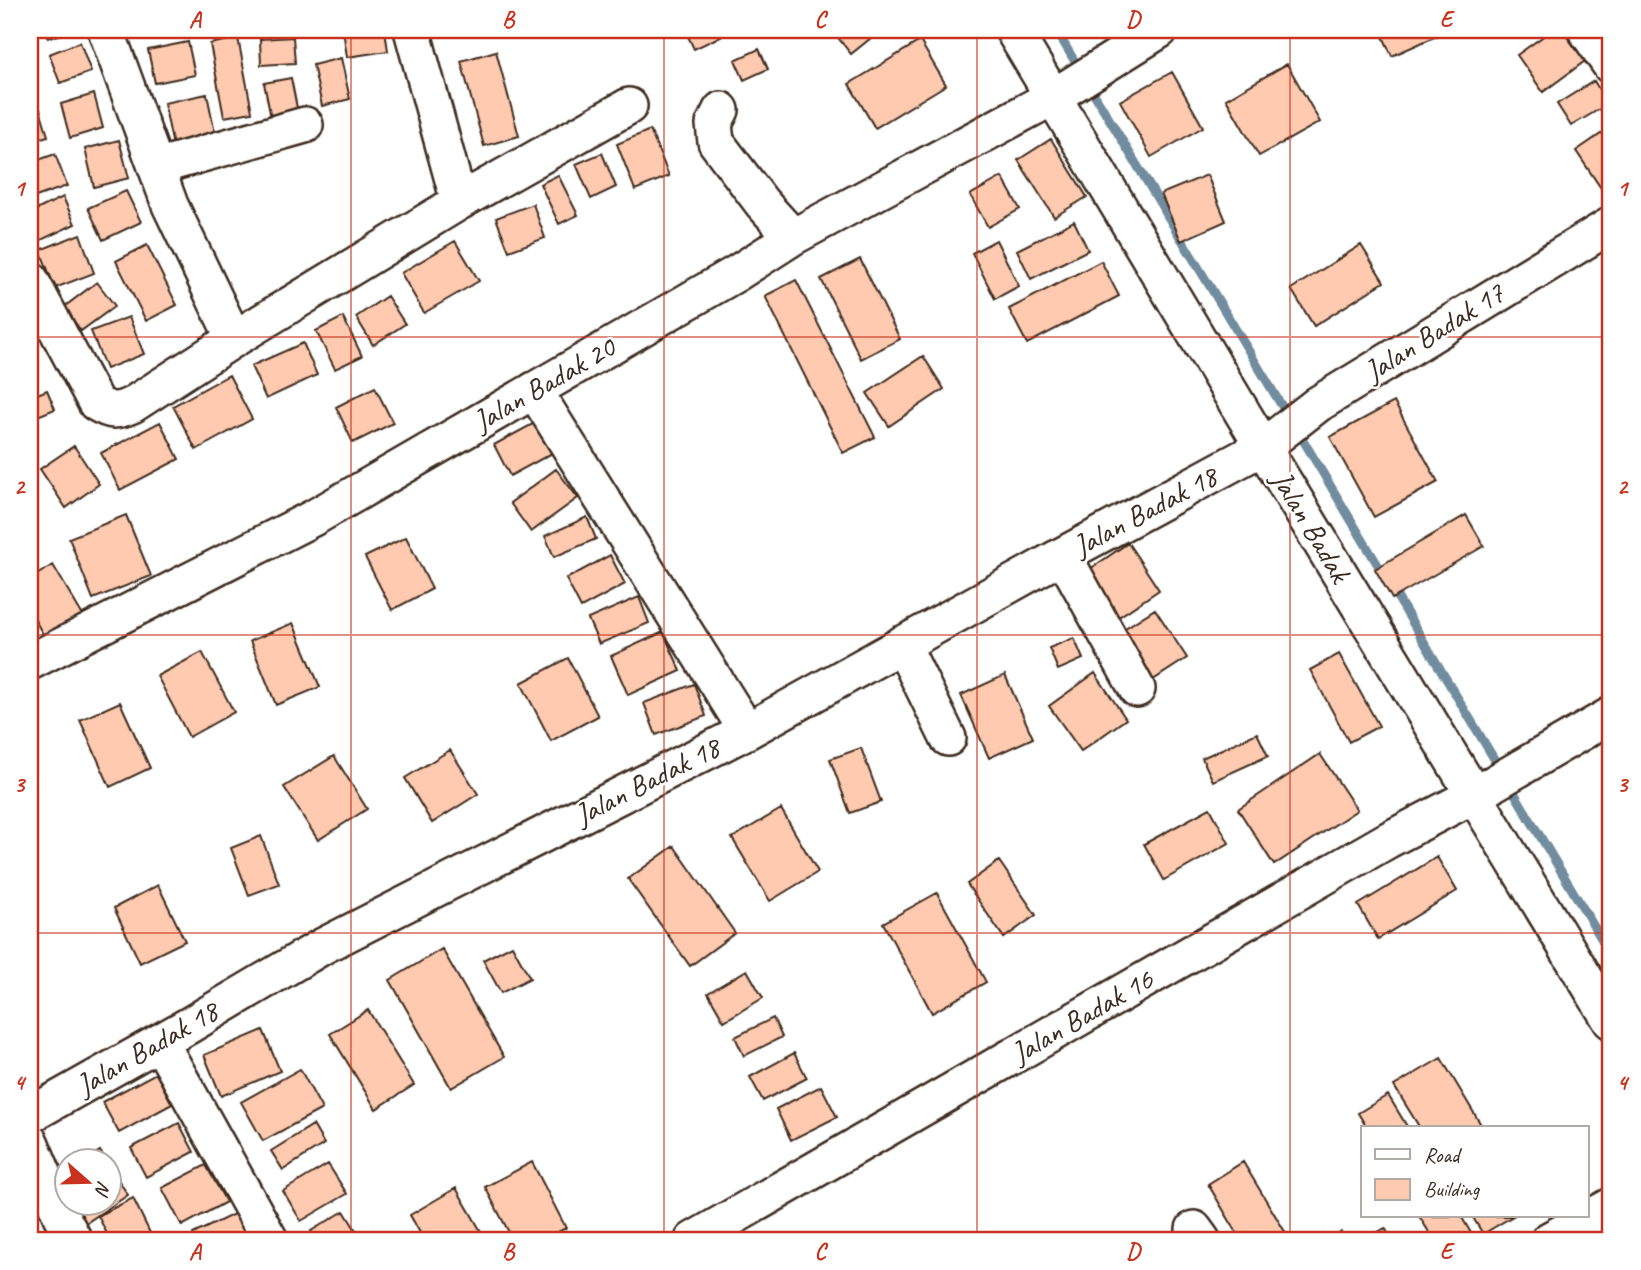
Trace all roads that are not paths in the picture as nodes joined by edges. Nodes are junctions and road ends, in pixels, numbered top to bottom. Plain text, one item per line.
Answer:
1 (106, 30) edge
2 (412, 30) edge
3 (1013, 30) edge
4 (1160, 30) edge
5 (1587, 30) edge
6 (1611, 66) edge
7 (1053, 97) junction
8 (629, 106) dead end
9 (721, 110) dead end
10 (305, 125) dead end
11 (156, 167) junction
12 (460, 202) junction
13 (1611, 225) edge
14 (793, 237) junction
15 (30, 279) edge
16 (234, 339) junction
17 (534, 390) junction
18 (1263, 447) junction
19 (1063, 555) junction
20 (902, 644) junction
21 (30, 662) edge
22 (1137, 689) dead end
23 (1611, 715) edge
24 (747, 731) junction
25 (948, 738) dead end
26 (1474, 795) junction
27 (1611, 1021) edge
28 (160, 1042) junction
29 (30, 1115) edge
30 (30, 1142) edge
31 (1611, 1206) edge
32 (746, 1227) edge
33 (74, 1240) edge
34 (270, 1240) edge
35 (692, 1240) edge
36 (1549, 1240) edge

1 - 11 street
2 - 12 street
3 - 7 street, Jalan Badak
4 - 7 street, Jalan Badak 20
5 - 6 street
7 - 14 street, Jalan Badak 20
7 - 18 street, Jalan Badak
8 - 12 street
9 - 14 street
10 - 11 street
11 - 16 street
12 - 16 street
13 - 18 street, Jalan Badak 17
14 - 17 street, Jalan Badak 20
15 - 16 street
17 - 21 street, Jalan Badak 20
17 - 24 street
18 - 19 street, Jalan Badak 18
18 - 26 street, Jalan Badak
19 - 20 street, Jalan Badak 18
19 - 22 street
20 - 24 street, Jalan Badak 18
20 - 25 street
23 - 26 street, Jalan Badak 16
24 - 28 street, Jalan Badak 18
26 - 27 street, Jalan Badak
26 - 32 street, Jalan Badak 16
28 - 29 street, Jalan Badak 18
28 - 34 street
30 - 33 street
31 - 36 street
32 - 35 street, Jalan Badak 16

